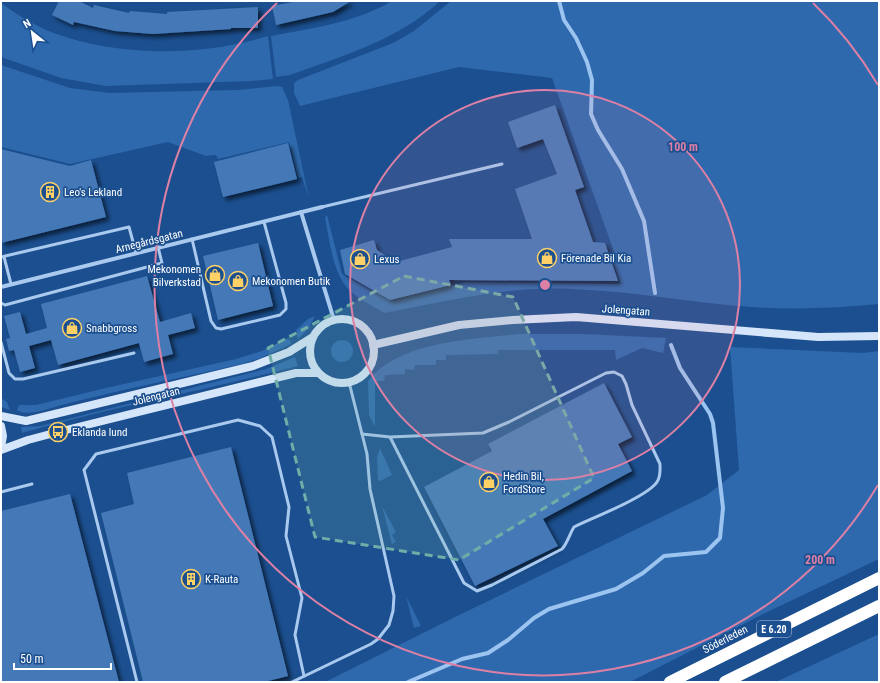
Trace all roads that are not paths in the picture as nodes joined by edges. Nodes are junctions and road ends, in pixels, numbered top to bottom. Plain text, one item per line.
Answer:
1 (502, 164) dead end
2 (322, 206) joint
3 (301, 212) junction
4 (264, 222) junction
5 (192, 239) junction
6 (158, 247) junction
7 (136, 253) junction
8 (2, 257) edge
9 (11, 284) junction
10 (1, 287) edge
11 (1, 303) edge
12 (334, 320) junction
13 (879, 336) edge
14 (313, 337) junction
15 (1, 342) edge
16 (373, 345) junction
17 (134, 353) dead end
18 (318, 373) junction
19 (350, 382) junction
20 (1, 416) edge
21 (1, 426) edge
22 (362, 434) junction
23 (390, 437) junction
24 (1, 449) edge
25 (32, 484) dead end
26 (1, 492) edge
27 (879, 578) edge
28 (879, 606) edge
29 (304, 676) junction
30 (137, 682) edge
31 (292, 682) edge
32 (670, 682) edge
33 (725, 682) edge

1 - 2 lane, Arnegårdsgatan
2 - 3 street, Arnegårdsgatan
3 - 4 street, Arnegårdsgatan
3 - 12 street
4 - 5 street, Arnegårdsgatan
4 - 5 lane
5 - 6 street, Arnegårdsgatan
6 - 7 street, Arnegårdsgatan
6 - 11 lane
7 - 8 lane
7 - 9 street, Arnegårdsgatan
8 - 9 lane
9 - 10 street, Arnegårdsgatan
12 - 14 street
12 - 16 street
13 - 16 street, Jolengatan
14 - 18 street
14 - 20 street, Jolengatan
15 - 17 lane
16 - 19 street
18 - 19 street
18 - 24 street, Jolengatan
19 - 22 lane
21 - 24 street
22 - 23 lane
22 - 29 lane
23 - 23 lane
25 - 26 lane
27 - 32 highway, Söderleden / E 6.20
28 - 33 highway, E 6.20
29 - 30 lane
29 - 31 lane

